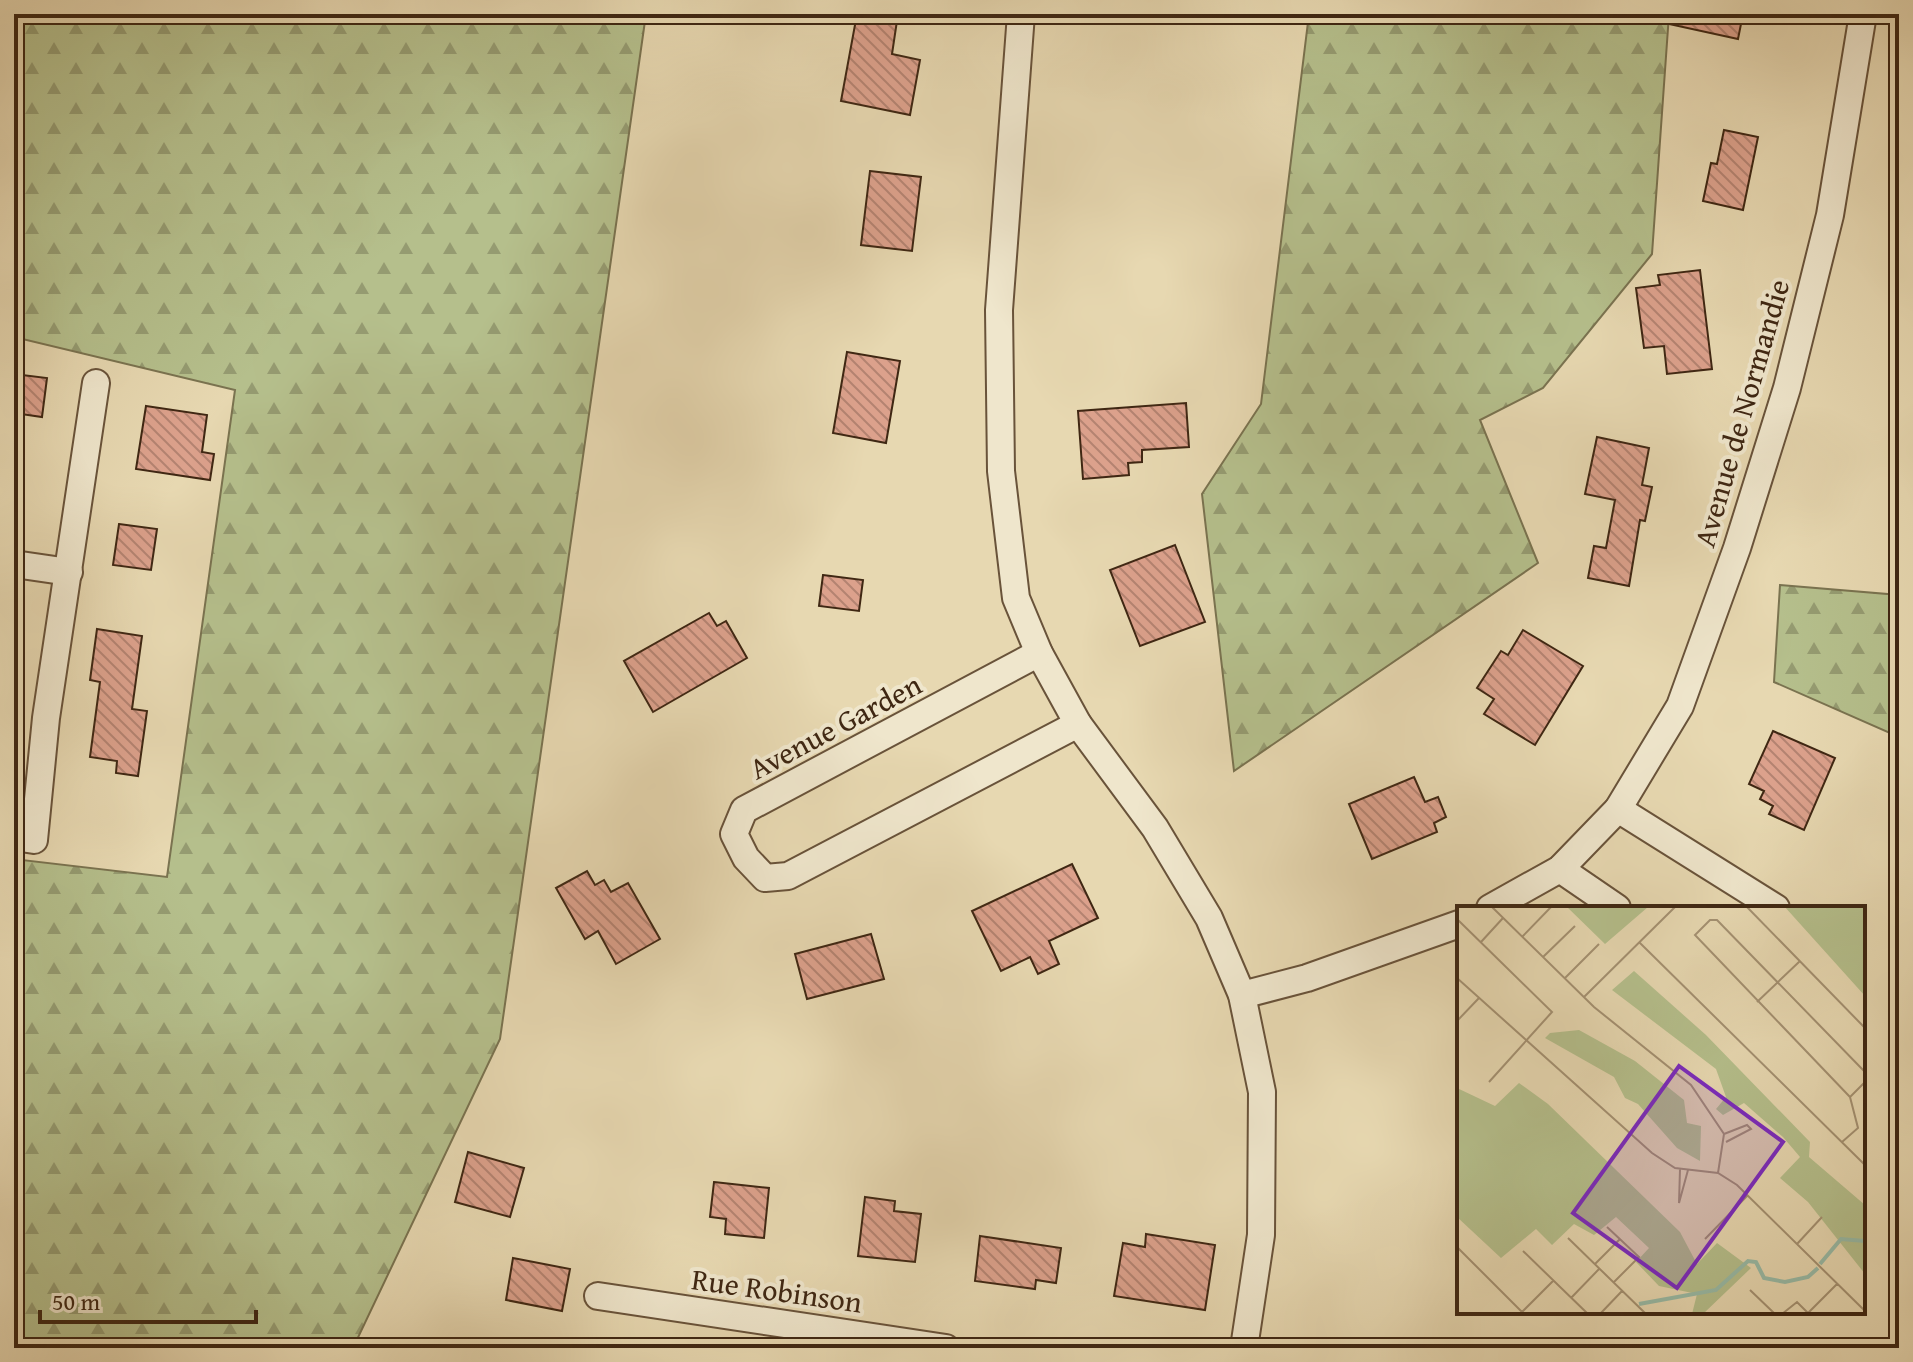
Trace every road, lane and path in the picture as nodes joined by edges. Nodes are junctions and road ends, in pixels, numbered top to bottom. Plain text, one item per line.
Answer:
1 (1021, 14) edge
2 (1863, 14) edge
3 (96, 383) dead end
4 (14, 564) edge
5 (69, 572) junction
6 (1039, 653) junction
7 (1078, 724) junction
8 (1618, 809) junction
9 (24, 838) edge
10 (1560, 869) junction
11 (1494, 906) edge
12 (1614, 906) edge
13 (1773, 906) edge
14 (1457, 925) edge
15 (1242, 995) junction
16 (598, 1296) dead end
17 (946, 1348) edge
18 (1244, 1348) edge

1 - 6 street
2 - 8 street, Avenue de Normandie
3 - 5 street
4 - 5 street
5 - 9 street
6 - 7 street
6 - 7 street, Avenue Garden
7 - 15 street
8 - 10 street, Avenue de Normandie
8 - 13 street
10 - 11 street, Avenue de Normandie
10 - 12 street
14 - 15 street
15 - 18 street
16 - 17 street, Rue Robinson

